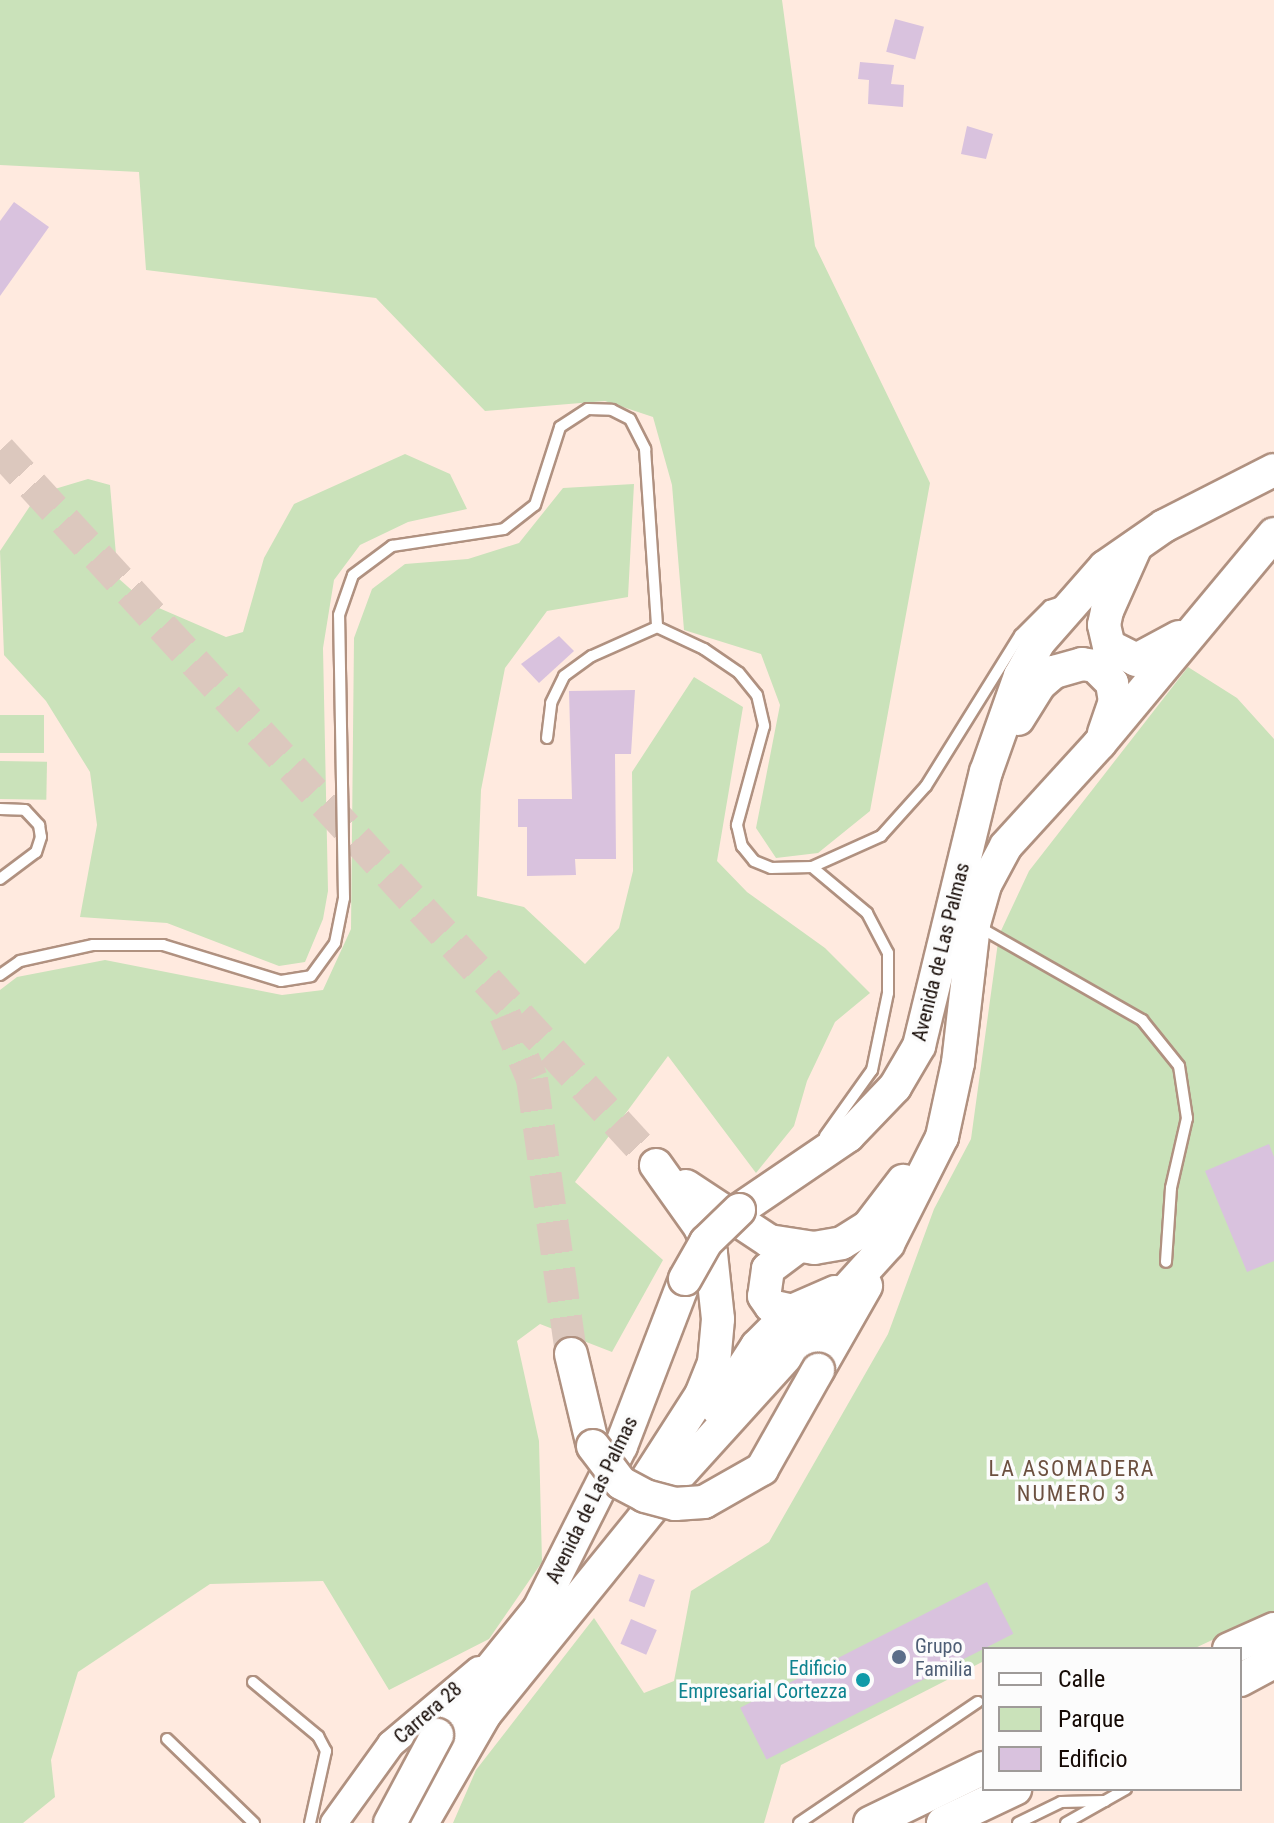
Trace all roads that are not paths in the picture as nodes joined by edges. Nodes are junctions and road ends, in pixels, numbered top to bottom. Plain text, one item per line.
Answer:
1 (1274, 470) edge
2 (1274, 534) edge
3 (1136, 546) junction
4 (1074, 598) junction
5 (1208, 614) junction
6 (657, 627) junction
7 (547, 738) dead end
8 (1100, 743) junction
9 (986, 772) junction
10 (0, 809) edge
11 (812, 867) junction
12 (0, 879) edge
13 (974, 924) junction
14 (945, 942) junction
15 (0, 975) edge
16 (799, 1152) dead end
17 (786, 1160) dead end
18 (686, 1186) junction
19 (749, 1204) junction
20 (888, 1244) junction
21 (796, 1248) junction
22 (1166, 1262) dead end
23 (862, 1275) junction
24 (792, 1311) junction
25 (571, 1354) tunnel mouth
26 (717, 1408) junction
27 (676, 1478) junction
28 (539, 1609) junction
29 (1274, 1629) edge
30 (1234, 1647) edge
31 (504, 1651) junction
32 (1274, 1662) edge
33 (1242, 1679) edge
34 (253, 1682) dead end
35 (978, 1702) dead end
36 (167, 1739) dead end
37 (448, 1746) junction
38 (982, 1769) edge
39 (1011, 1791) edge
40 (1122, 1791) edge
41 (1105, 1801) junction
42 (254, 1823) edge
43 (310, 1823) edge
44 (334, 1823) edge
45 (381, 1823) edge
46 (390, 1823) edge
47 (422, 1823) edge
48 (799, 1823) edge
49 (870, 1823) edge
50 (943, 1823) edge
51 (1018, 1823) edge
52 (1066, 1823) edge

1 - 3 main road, Avenida de Las Palmas
2 - 5 main road, Avenida de Las Palmas
3 - 4 main road, Avenida de Las Palmas
3 - 5 main road
4 - 9 main road, Avenida de Las Palmas
4 - 11 lane
5 - 8 main road, Avenida de Las Palmas
6 - 7 lane
6 - 11 lane
6 - 15 lane
8 - 9 main road
8 - 13 main road, Avenida de Las Palmas
9 - 14 main road, Avenida de Las Palmas
10 - 12 lane
11 - 16 lane
13 - 20 main road, Avenida de Las Palmas
13 - 22 lane
14 - 19 main road, Avenida de Las Palmas
14 - 21 main road
17 - 19 lane
18 - 21 main road
18 - 26 main road
18 - 28 main road
19 - 28 main road, Avenida de Las Palmas, bridge
20 - 23 main road, Avenida de Las Palmas
20 - 25 main road, bridge
21 - 24 main road
23 - 24 main road
23 - 27 main road, Avenida de Las Palmas
24 - 26 main road
26 - 27 main road
27 - 37 main road, Avenida de Las Palmas
28 - 31 main road, Avenida de Las Palmas
29 - 30 main road
31 - 37 main road, Avenida de Las Palmas
31 - 44 street, Carrera 28
32 - 33 main road
34 - 43 lane
35 - 48 lane
36 - 42 lane
37 - 45 street
37 - 46 main road, Avenida de Las Palmas, bridge
37 - 47 main road, Avenida de Las Palmas
38 - 49 main road
39 - 50 main road
40 - 41 lane
41 - 51 lane
41 - 52 lane

